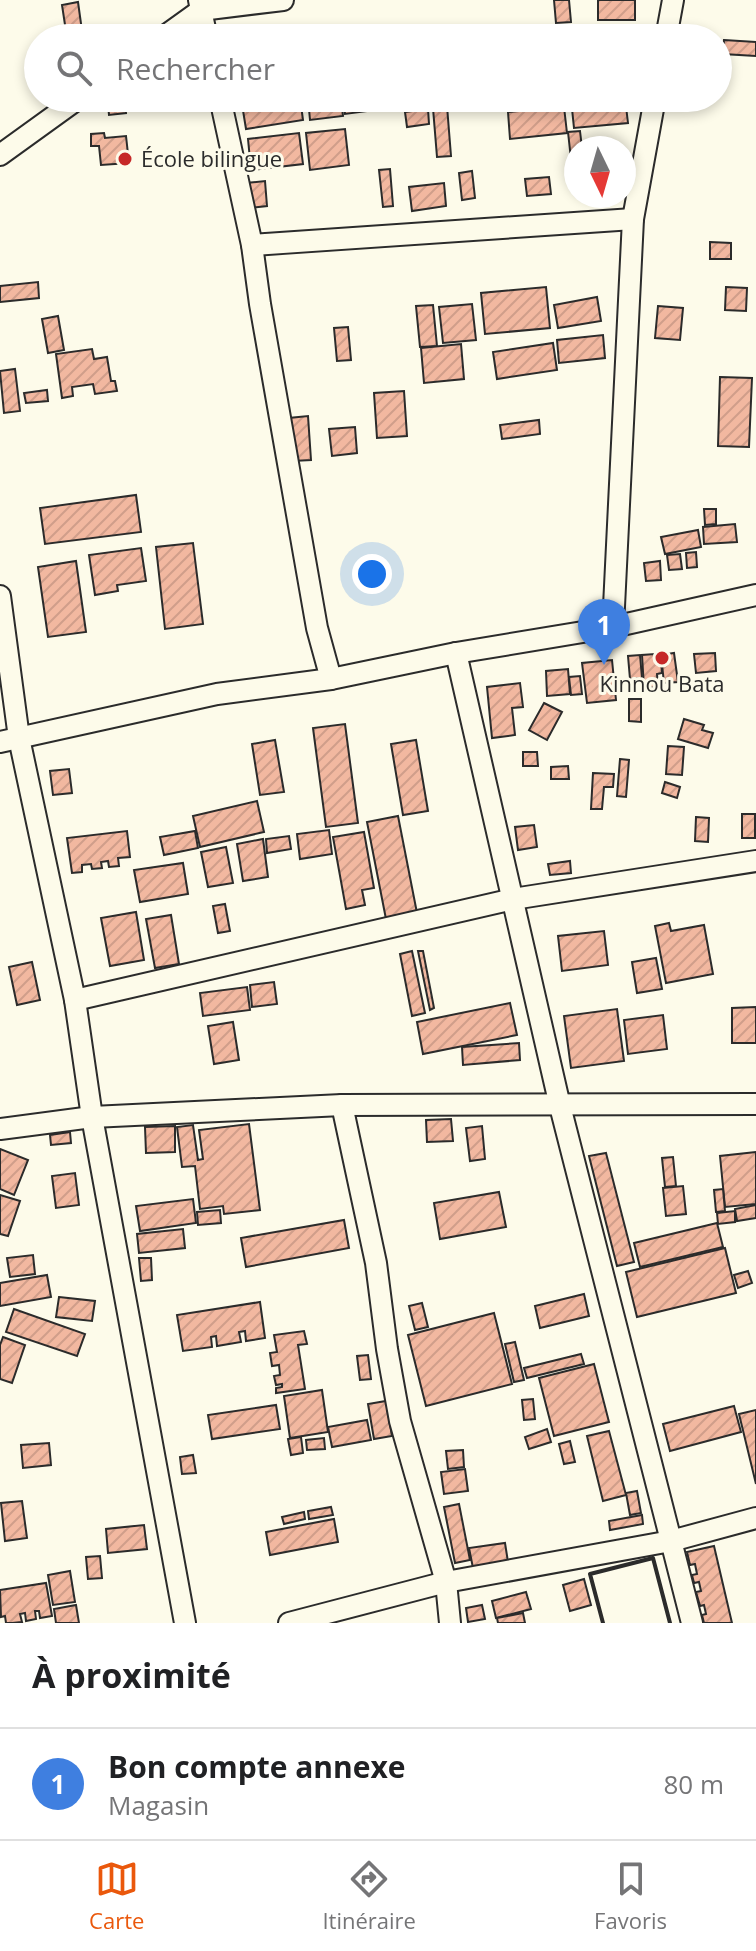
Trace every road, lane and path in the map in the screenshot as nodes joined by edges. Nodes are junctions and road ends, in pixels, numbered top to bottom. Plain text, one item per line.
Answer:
1 (283, 0) edge
2 (673, 0) edge
3 (200, 5) edge
4 (178, 24) edge
5 (669, 24) edge
6 (60, 112) edge
7 (223, 112) edge
8 (652, 112) edge
9 (0, 155) edge
10 (633, 219) junction
11 (252, 245) junction
12 (756, 595) edge
13 (0, 596) edge
14 (613, 627) junction
15 (456, 653) junction
16 (331, 679) junction
17 (10, 740) edge
18 (756, 861) edge
19 (513, 899) junction
20 (75, 1000) junction
21 (756, 1104) edge
22 (342, 1105) junction
23 (560, 1106) junction
24 (92, 1117) junction
25 (0, 1129) edge
26 (756, 1518) edge
27 (671, 1541) junction
28 (446, 1582) junction
29 (185, 1623) edge
30 (289, 1623) edge
31 (450, 1623) edge
32 (692, 1623) edge

1 - 3 street
2 - 5 street
3 - 4 street
6 - 9 street
7 - 11 street
8 - 10 street
10 - 11 street
10 - 14 street
11 - 16 street
12 - 14 street
13 - 17 street
14 - 15 street
15 - 16 street
15 - 19 street
16 - 17 street
17 - 20 street
18 - 19 street
19 - 20 street
19 - 23 street
20 - 24 street
21 - 23 street
22 - 23 street
22 - 24 street
22 - 28 street
23 - 27 street
24 - 25 street
24 - 29 street
26 - 27 street
27 - 28 street
27 - 32 street
28 - 30 street
28 - 31 street

